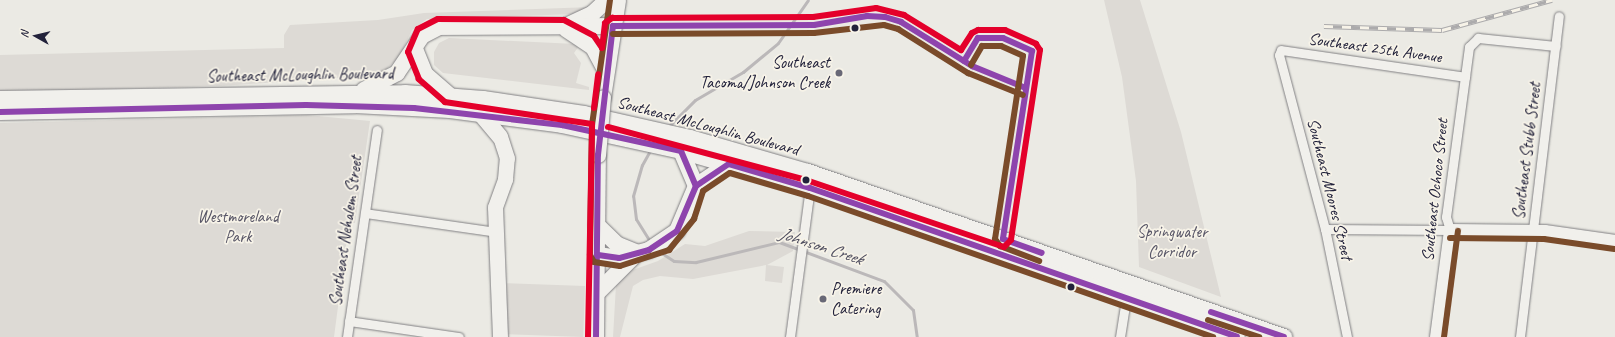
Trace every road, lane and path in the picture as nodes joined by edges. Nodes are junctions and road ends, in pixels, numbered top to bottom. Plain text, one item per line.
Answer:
1 (610, 5) edge
2 (1559, 16) dead end
3 (614, 26) junction
4 (562, 28) junction
5 (1556, 46) junction
6 (415, 49) junction
7 (1281, 50) joint
8 (606, 71) junction
9 (1464, 77) junction
10 (358, 92) junction
11 (449, 95) junction
12 (0, 99) edge
13 (0, 112) edge
14 (480, 113) junction
15 (377, 130) dead end
16 (647, 135) junction
17 (500, 137) joint
18 (686, 144) junction
19 (729, 164) junction
20 (696, 186) junction
21 (810, 188) junction
22 (365, 213) junction
23 (597, 225) junction
24 (1325, 229) junction
25 (1450, 230) junction
26 (1532, 230) junction
27 (497, 232) junction
28 (1615, 241) edge
29 (638, 253) junction
30 (598, 255) junction
31 (598, 292) junction
32 (1126, 299) junction
33 (349, 321) junction
34 (347, 337) edge
35 (459, 337) edge
36 (500, 337) edge
37 (596, 337) edge
38 (790, 337) edge
39 (1120, 337) edge
40 (1237, 337) edge
41 (1284, 337) edge
42 (1347, 337) edge
43 (1436, 337) edge
44 (1520, 337) edge

1 - 3 main road
1 - 4 highway
2 - 5 street, Southeast Stubb Street
3 - 4 highway
3 - 8 main road
4 - 6 highway
4 - 8 highway
5 - 9 street, Southeast Ochoco Street
5 - 26 street, Southeast Stubb Street
6 - 10 highway
6 - 11 highway
7 - 9 street, Southeast 25th Avenue
7 - 24 street, Southeast Moores Street
8 - 23 main road, bridge
9 - 25 street, Southeast Ochoco Street
10 - 11 highway, Southeast McLoughlin Boulevard
10 - 12 highway, Southeast McLoughlin Boulevard
11 - 16 highway, Southeast McLoughlin Boulevard
13 - 14 highway, Southeast McLoughlin Boulevard
14 - 16 highway, Southeast McLoughlin Boulevard
14 - 17 highway
15 - 22 street, Southeast Nehalem Street
16 - 18 highway, Southeast McLoughlin Boulevard
17 - 27 main road
18 - 19 highway, Southeast McLoughlin Boulevard
18 - 20 highway
18 - 41 highway, Southeast McLoughlin Boulevard
19 - 20 highway
19 - 21 highway, Southeast McLoughlin Boulevard
20 - 29 highway
21 - 32 highway, Southeast McLoughlin Boulevard
21 - 38 street
22 - 27 street
22 - 33 street, Southeast Nehalem Street
23 - 29 highway
23 - 30 main road
24 - 25 street
24 - 42 street, Southeast Moores Street
25 - 26 street
25 - 43 street, Southeast Ochoco Street
26 - 28 street
26 - 44 street, Southeast Stubb Street
27 - 36 main road
29 - 30 highway
29 - 31 highway
30 - 31 main road
31 - 37 main road
32 - 39 street
32 - 40 highway, Southeast McLoughlin Boulevard
33 - 34 street, Southeast Nehalem Street
33 - 35 street

